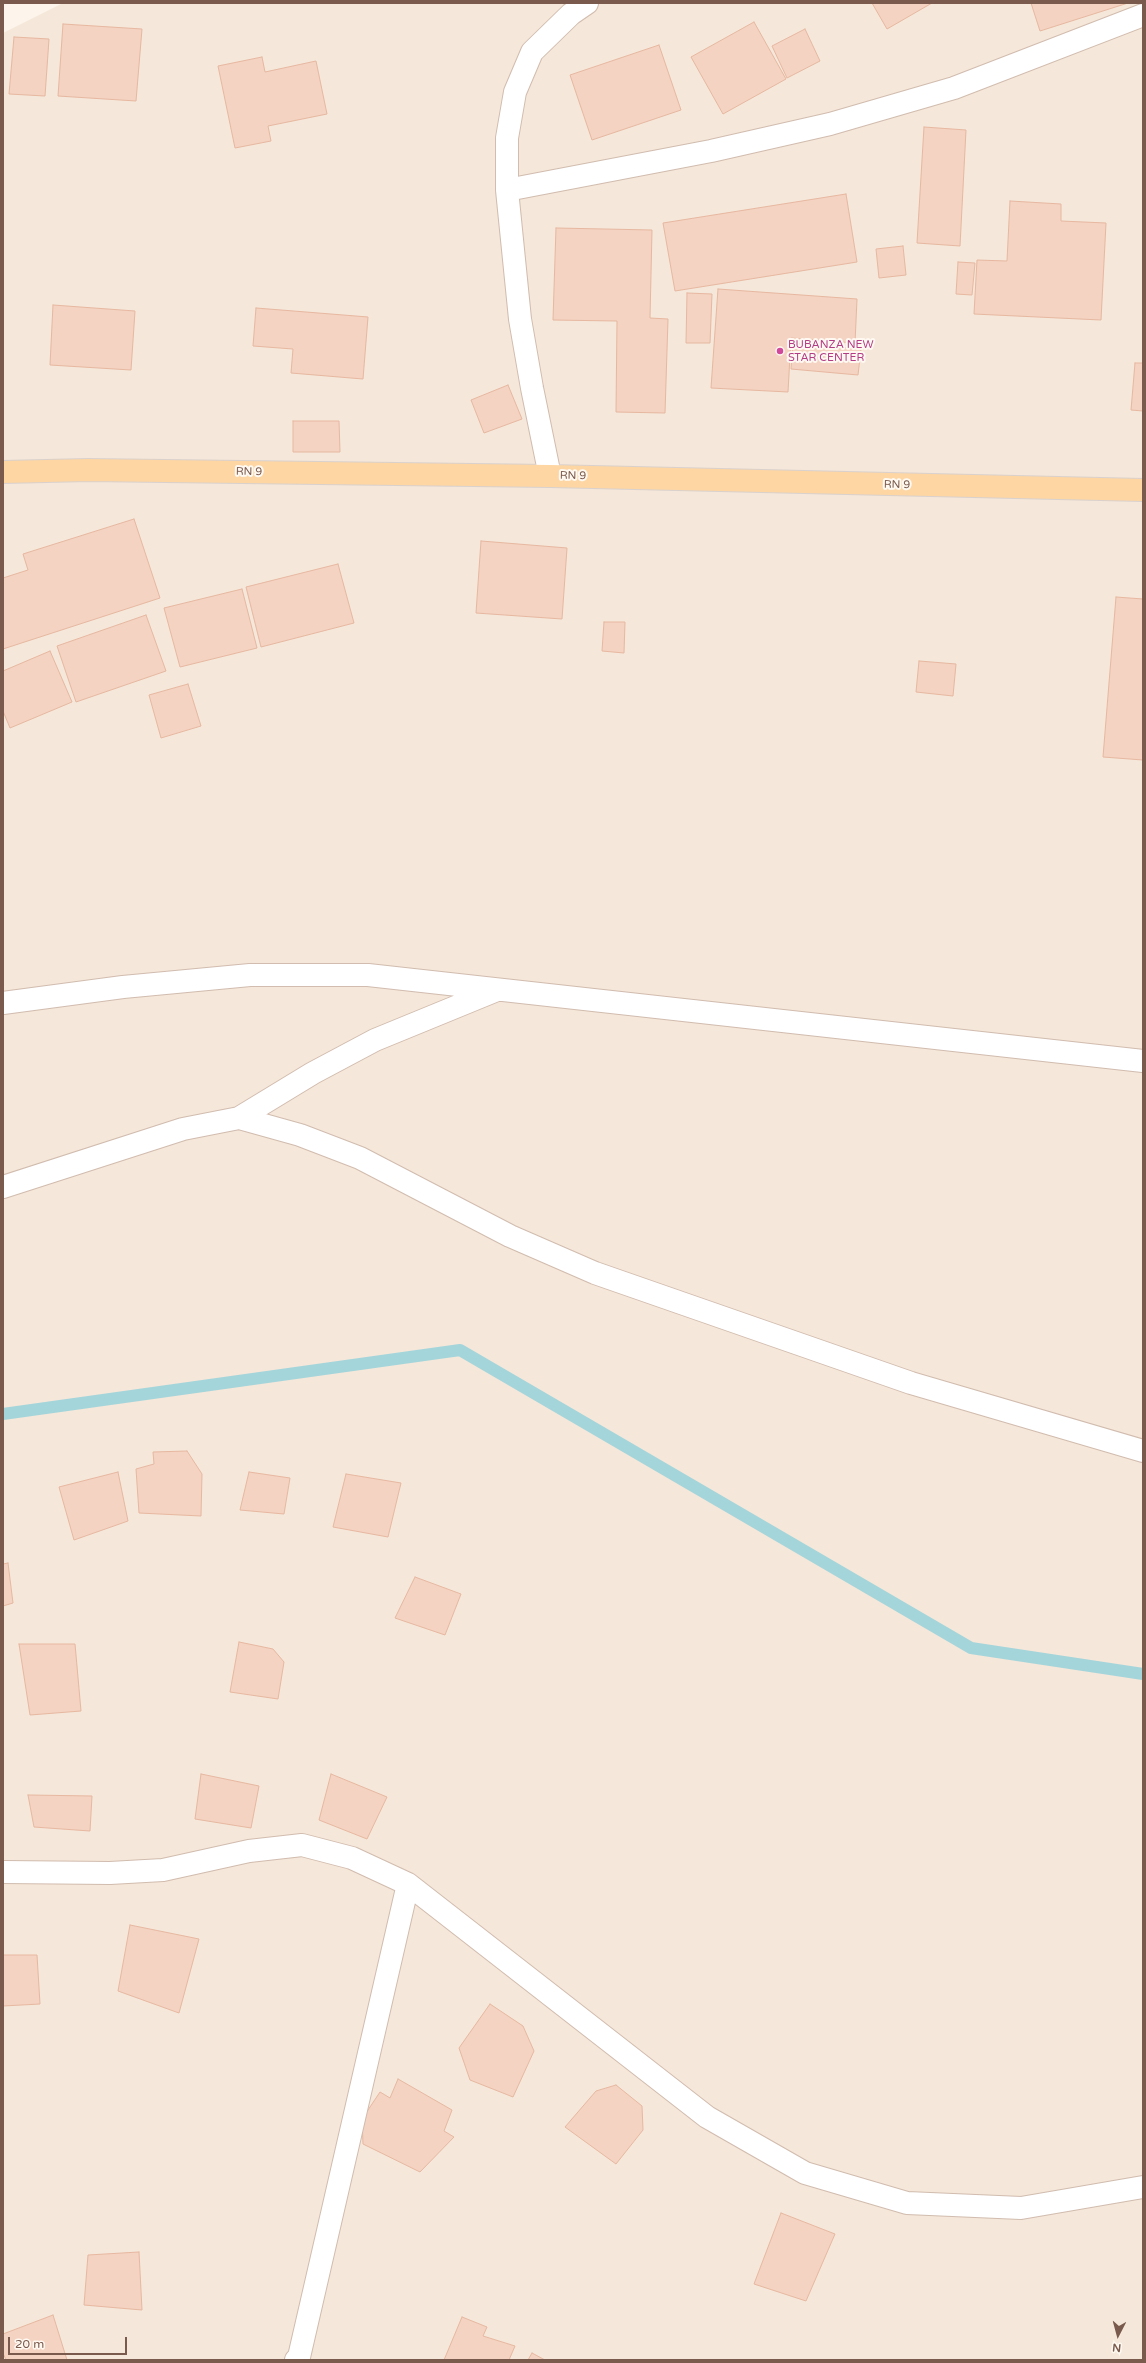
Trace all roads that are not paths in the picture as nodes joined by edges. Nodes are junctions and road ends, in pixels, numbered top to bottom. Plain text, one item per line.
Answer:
1 (587, 3) edge
2 (1143, 15) edge
3 (507, 190) junction
4 (3, 472) edge
5 (550, 476) junction
6 (1143, 490) edge
7 (500, 989) junction
8 (3, 1003) edge
9 (1143, 1061) edge
10 (239, 1118) junction
11 (3, 1187) edge
12 (1143, 1451) edge
13 (3, 1872) edge
14 (408, 1884) junction
15 (1143, 2187) edge
16 (296, 2360) edge

1 - 3 street
2 - 3 street
3 - 5 street
4 - 5 main road, RN 9 / RN 9
5 - 6 main road, RN 9 / RN 9
7 - 8 street
7 - 9 street
7 - 10 street
10 - 11 street
10 - 12 street
13 - 14 street
14 - 15 street
14 - 16 street

